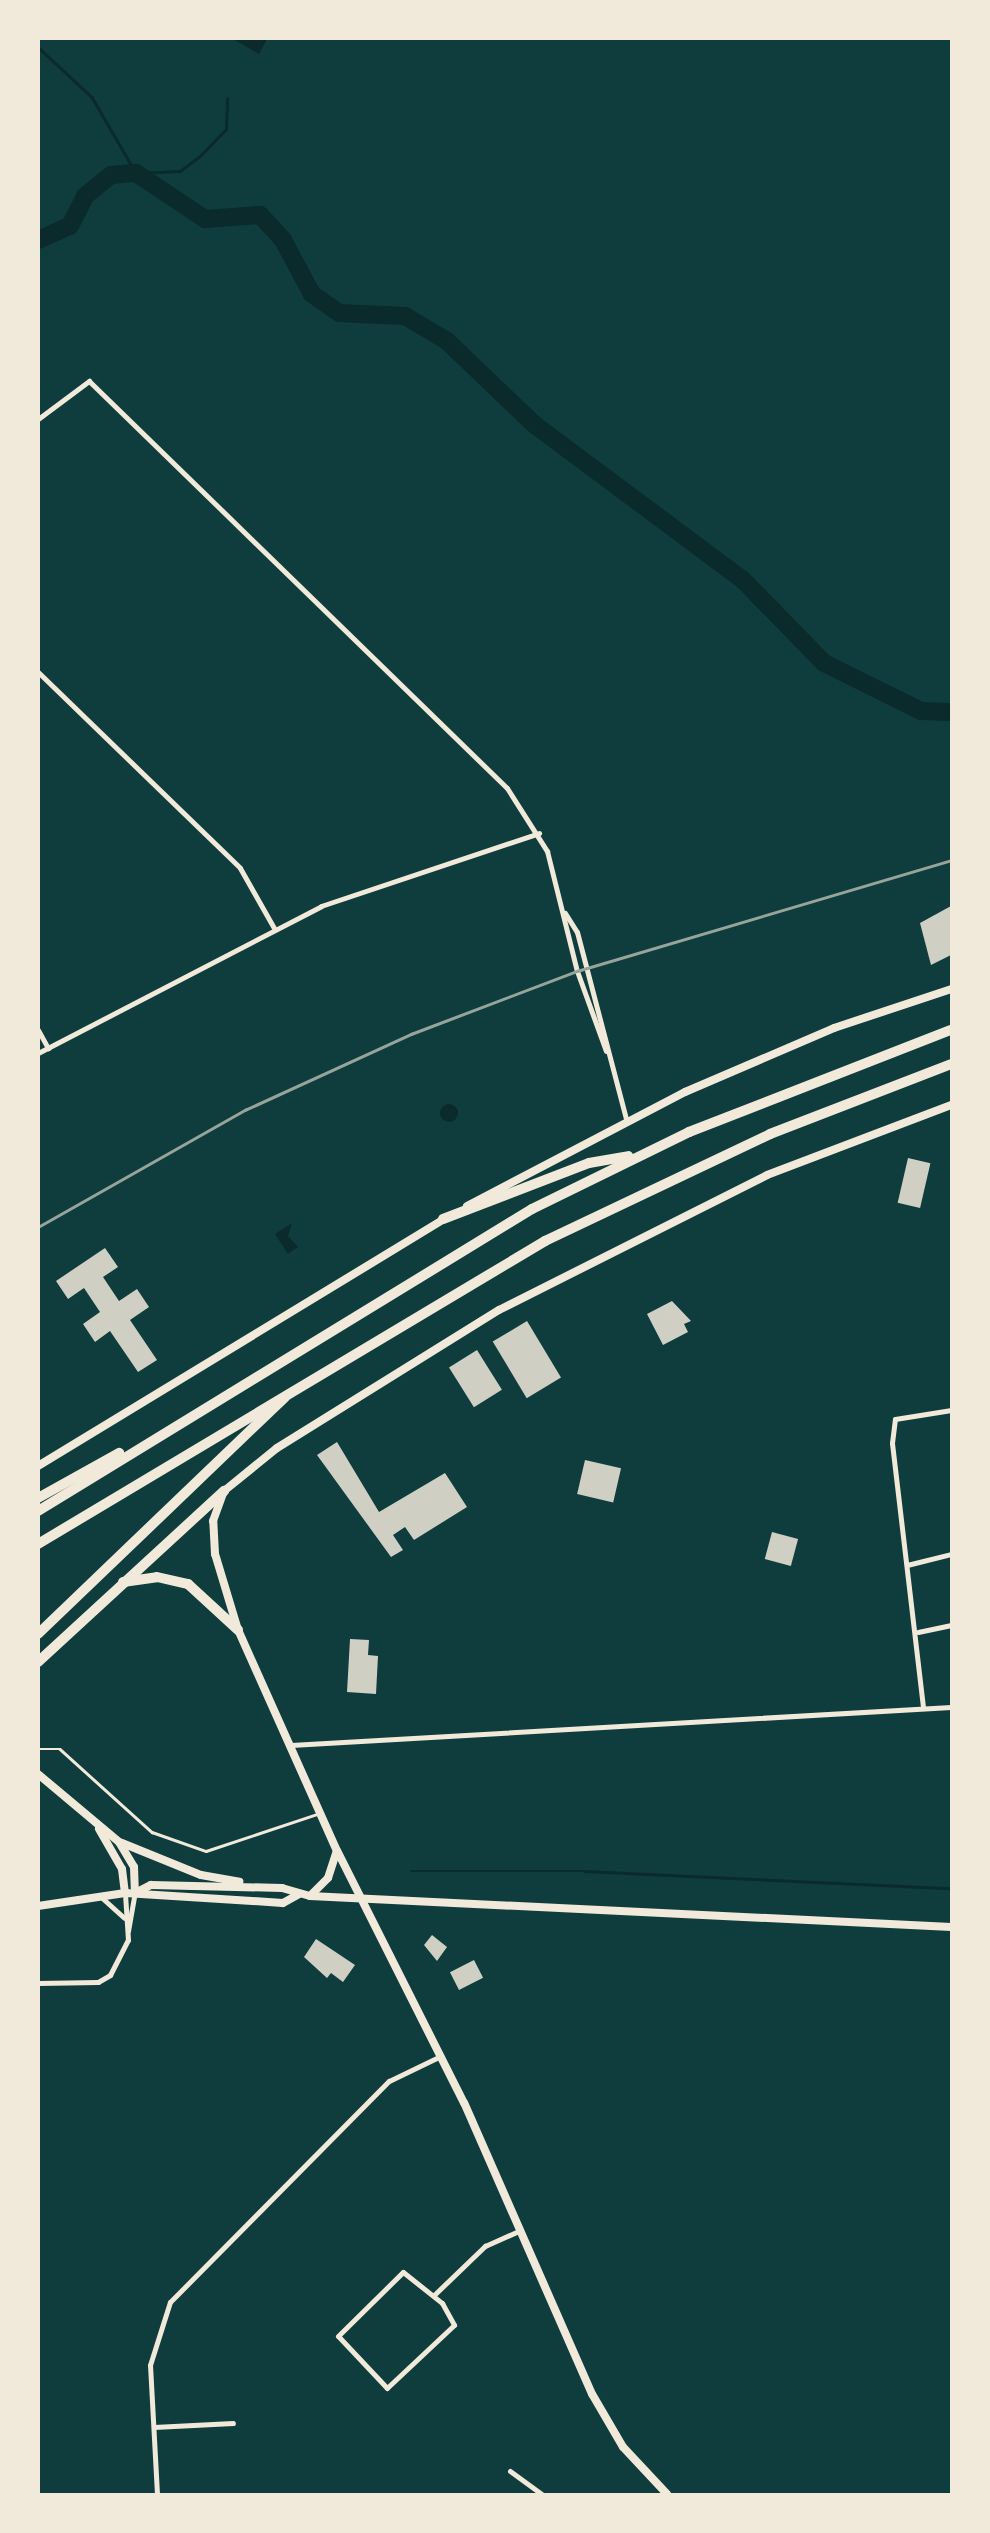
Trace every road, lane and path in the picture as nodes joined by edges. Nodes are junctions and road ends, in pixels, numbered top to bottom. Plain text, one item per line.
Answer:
1 (38, 419) edge
2 (38, 672) edge
3 (539, 833) junction
4 (563, 911) junction
5 (274, 928) junction
6 (951, 989) edge
7 (38, 1030) edge
8 (951, 1030) edge
9 (48, 1048) junction
10 (606, 1051) junction
11 (38, 1053) edge
12 (951, 1064) edge
13 (951, 1105) edge
14 (626, 1119) junction
15 (641, 1154) junction
16 (443, 1219) junction
17 (297, 1385) junction
18 (211, 1404) junction
19 (951, 1410) edge
20 (38, 1466) edge
21 (224, 1491) junction
22 (38, 1498) edge
23 (38, 1511) edge
24 (38, 1544) edge
25 (951, 1555) edge
26 (907, 1565) junction
27 (121, 1583) junction
28 (951, 1625) edge
29 (238, 1630) junction
30 (918, 1632) junction
31 (38, 1634) edge
32 (38, 1662) edge
33 (923, 1707) junction
34 (951, 1707) edge
35 (291, 1745) junction
36 (38, 1749) edge
37 (38, 1774) edge
38 (320, 1812) junction
39 (97, 1827) junction
40 (119, 1842) junction
41 (337, 1851) junction
42 (264, 1887) junction
43 (125, 1893) junction
44 (135, 1893) junction
45 (299, 1894) junction
46 (98, 1896) junction
47 (310, 1896) junction
48 (364, 1897) junction
49 (125, 1904) junction
50 (38, 1906) edge
51 (125, 1920) junction
52 (951, 1927) edge
53 (128, 1931) junction
54 (38, 1983) edge
55 (441, 2056) junction
56 (519, 2231) junction
57 (434, 2295) junction
58 (233, 2423) dead end
59 (154, 2427) junction
60 (510, 2471) dead end
61 (157, 2494) edge
62 (542, 2494) edge
63 (667, 2494) edge

1 - 3 street
2 - 5 street
3 - 4 street
3 - 5 street
4 - 10 street
4 - 10 street
5 - 9 street
6 - 14 main road
7 - 9 street
8 - 15 highway
9 - 11 street
10 - 14 street
12 - 17 highway
13 - 21 main road
14 - 16 main road
15 - 16 highway
15 - 18 highway
16 - 20 main road
17 - 24 highway
17 - 31 highway
18 - 22 highway
18 - 23 highway
19 - 26 street
21 - 27 highway
21 - 29 main road
25 - 26 street
26 - 30 street
27 - 29 highway
27 - 32 highway
28 - 30 street
29 - 35 main road
30 - 33 street
33 - 34 street
33 - 35 street
35 - 38 main road
36 - 38 lane
37 - 39 main road
38 - 41 main road
39 - 40 main road
39 - 43 main road
40 - 42 main road
40 - 44 main road
41 - 47 main road
41 - 48 main road
42 - 44 main road
42 - 45 main road
43 - 44 main road
43 - 46 main road
43 - 49 street
44 - 45 main road
44 - 49 street
44 - 53 street
45 - 47 main road
46 - 50 main road
46 - 51 street
47 - 48 main road
48 - 52 main road
48 - 55 main road
49 - 51 street
51 - 53 street
53 - 54 street
55 - 56 main road
55 - 59 street
56 - 57 street
56 - 63 main road
57 - 57 street
58 - 59 street
59 - 61 street
60 - 62 street

